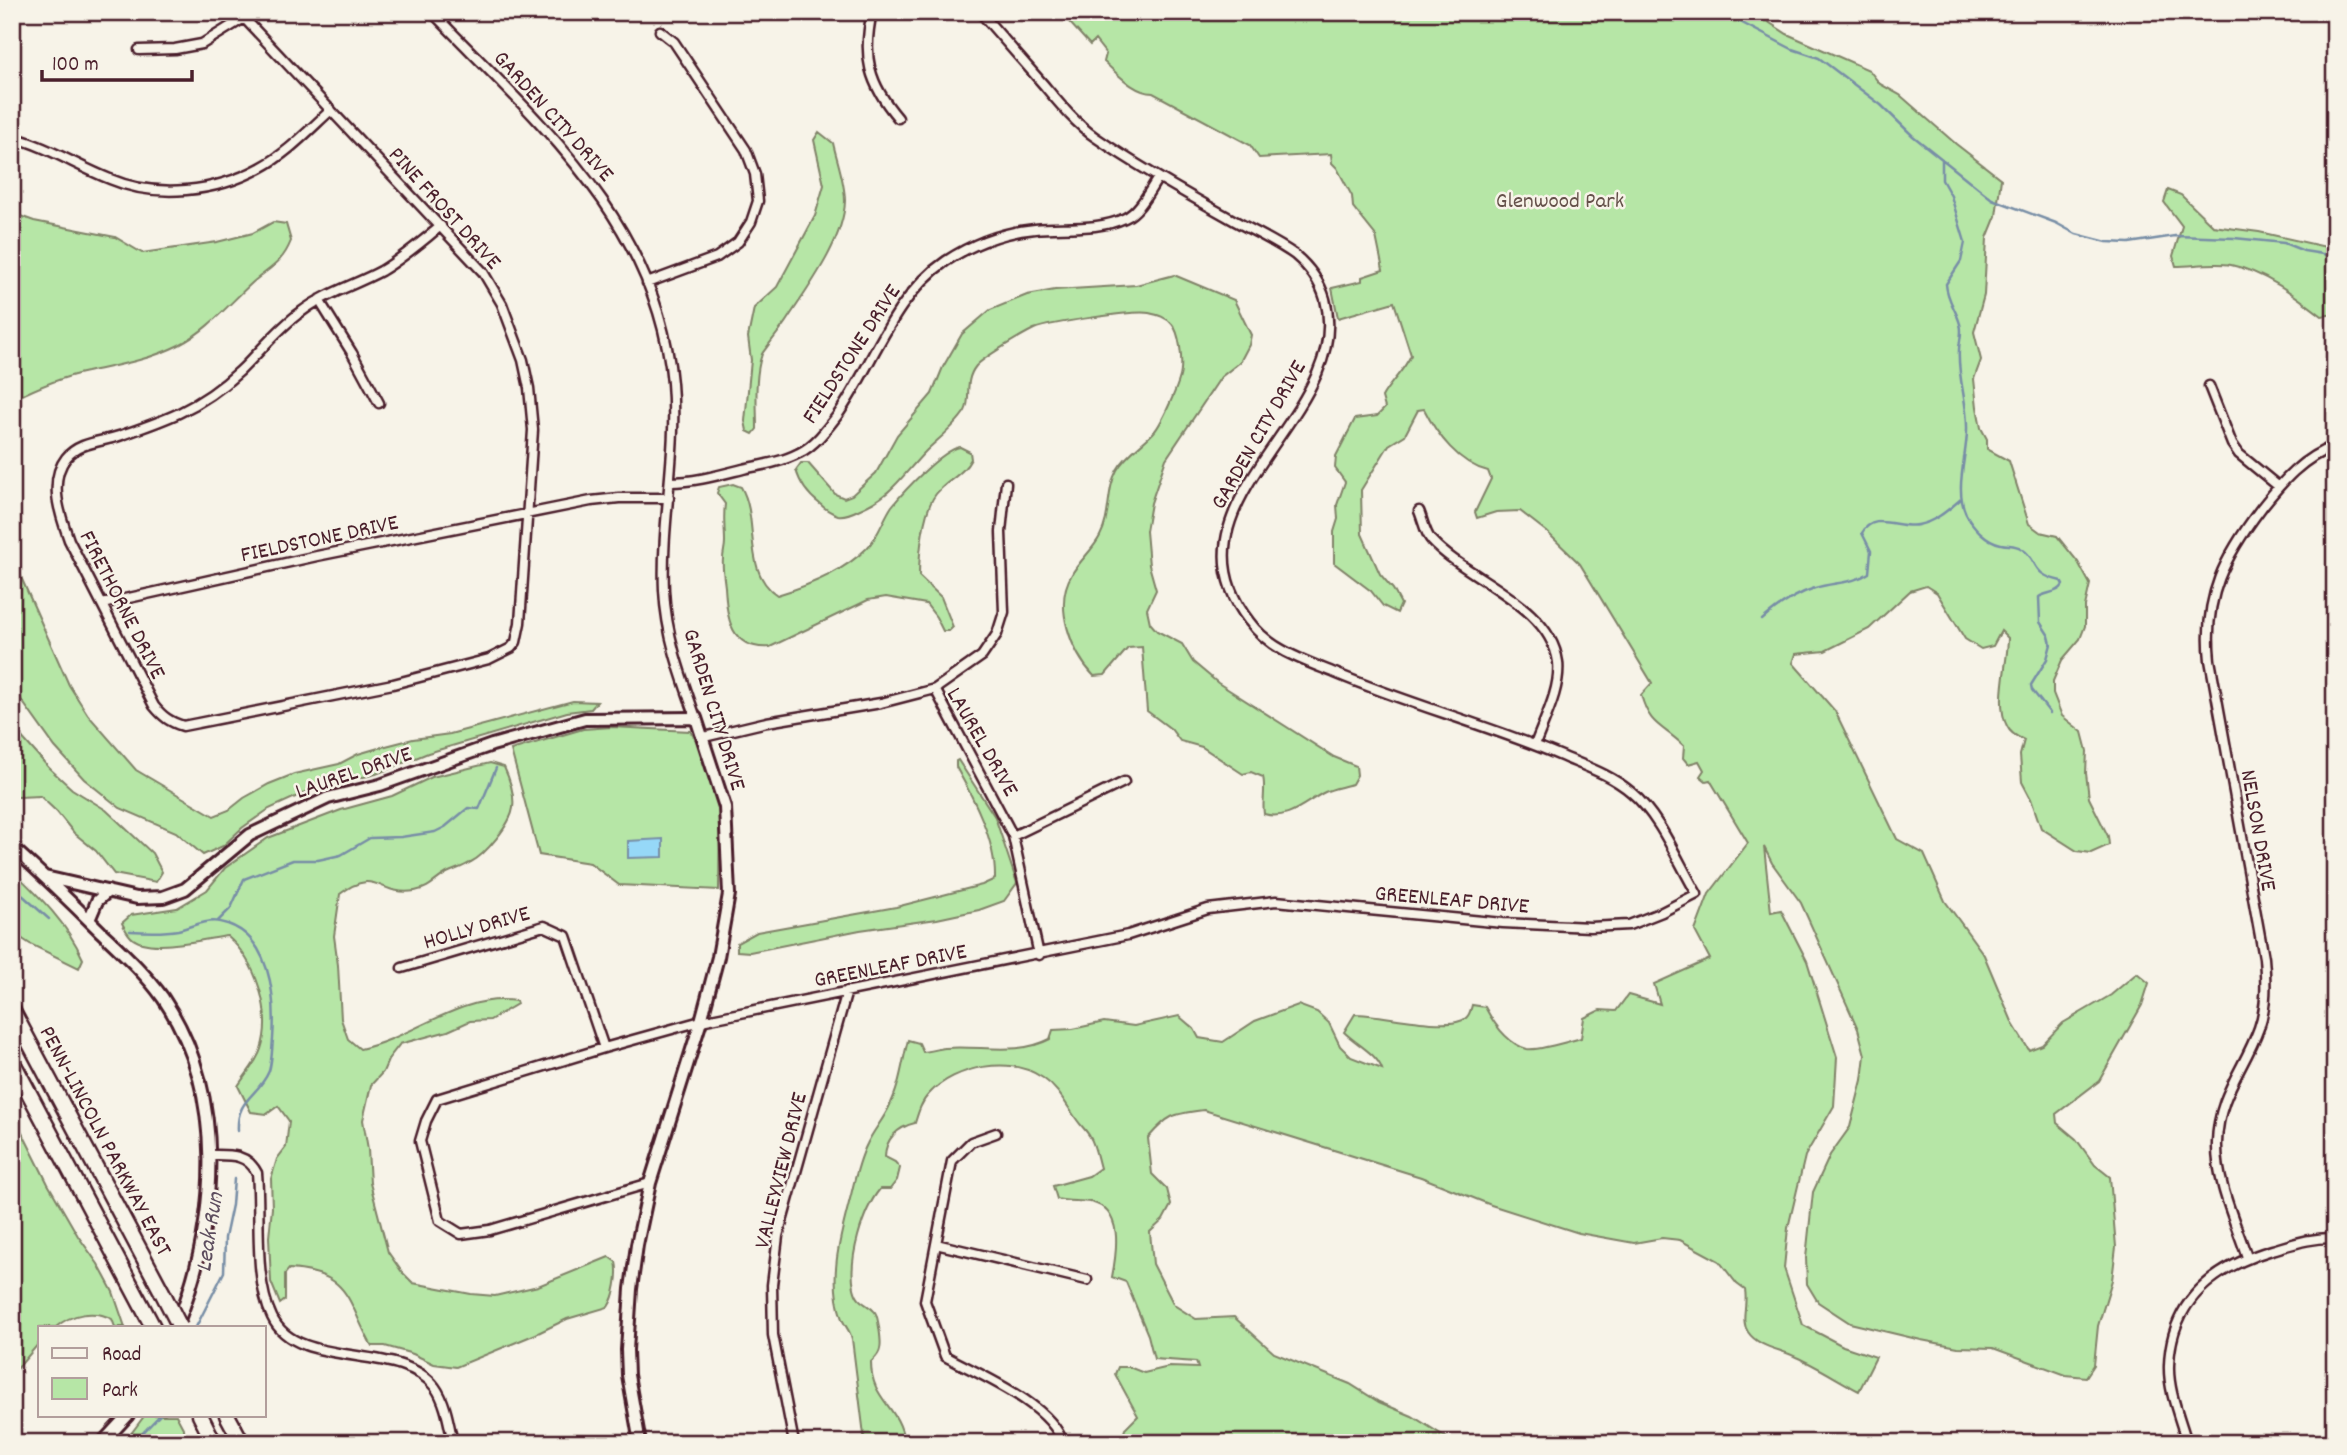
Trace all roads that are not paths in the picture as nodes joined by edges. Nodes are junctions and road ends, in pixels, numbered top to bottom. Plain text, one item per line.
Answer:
1 (432, 12) edge
2 (872, 12) edge
3 (980, 12) edge
4 (242, 15) edge
5 (660, 31) dead end
6 (139, 50) dead end
7 (331, 110) junction
8 (898, 118) dead end
9 (12, 137) edge
10 (1158, 178) junction
11 (441, 226) junction
12 (648, 283) junction
13 (319, 300) junction
14 (2209, 386) dead end
15 (379, 403) dead end
16 (2335, 446) edge
17 (670, 482) junction
18 (1006, 483) dead end
19 (2278, 486) junction
20 (669, 498) junction
21 (1419, 511) dead end
22 (528, 514) junction
23 (102, 604) junction
24 (935, 690) junction
25 (696, 718) junction
26 (704, 737) junction
27 (1535, 745) junction
28 (1124, 782) dead end
29 (1013, 836) junction
30 (12, 848) edge
31 (45, 877) junction
32 (107, 891) junction
33 (1698, 894) joint
34 (89, 920) junction
35 (1039, 955) junction
36 (402, 968) dead end
37 (847, 992) junction
38 (12, 1010) edge
39 (701, 1021) junction
40 (604, 1048) junction
41 (12, 1061) edge
42 (996, 1133) dead end
43 (210, 1155) junction
44 (650, 1183) junction
45 (2335, 1238) edge
46 (936, 1244) junction
47 (2248, 1257) junction
48 (1087, 1280) dead end
49 (151, 1323) edge
50 (178, 1326) edge
51 (178, 1326) edge
52 (127, 1416) edge
53 (200, 1416) edge
54 (228, 1416) edge
55 (102, 1443) edge
56 (214, 1443) edge
57 (242, 1443) edge
58 (453, 1443) edge
59 (640, 1443) edge
60 (793, 1443) edge
61 (1063, 1443) edge
62 (2187, 1443) edge

1 - 12 street, GARDEN CITY DRIVE
2 - 8 street
3 - 10 street, GARDEN CITY DRIVE
4 - 6 street
4 - 7 street, PINE FROST DRIVE
5 - 12 street
7 - 9 street
7 - 11 street, PINE FROST DRIVE
10 - 17 street, FIELDSTONE DRIVE
10 - 27 street, GARDEN CITY DRIVE
11 - 13 street, FIRETHORNE DRIVE
11 - 22 street, PINE FROST DRIVE
12 - 17 street, GARDEN CITY DRIVE
13 - 15 street
13 - 23 street, FIRETHORNE DRIVE
14 - 19 street
16 - 19 street, NELSON DRIVE
17 - 20 street, GARDEN CITY DRIVE
18 - 24 street
19 - 47 street, NELSON DRIVE
20 - 22 street, FIELDSTONE DRIVE
20 - 25 street, GARDEN CITY DRIVE
21 - 27 street
22 - 23 street, FIELDSTONE DRIVE
22 - 23 street, FIRETHORNE DRIVE
24 - 26 street, LAUREL DRIVE
24 - 29 street, LAUREL DRIVE
25 - 26 street, GARDEN CITY DRIVE
25 - 32 street, LAUREL DRIVE
26 - 39 street, GARDEN CITY DRIVE
27 - 33 street, GARDEN CITY DRIVE
28 - 29 street
29 - 35 street, LAUREL DRIVE
30 - 31 street
31 - 32 street, LAUREL DRIVE
31 - 34 street
32 - 34 street
33 - 35 street, GREENLEAF DRIVE
34 - 43 street
35 - 37 street, GREENLEAF DRIVE
36 - 40 street, HOLLY DRIVE
37 - 39 street, GREENLEAF DRIVE
37 - 60 street, VALLEYVIEW DRIVE
38 - 51 highway, PENN-LINCOLN PARKWAY EAST, bridge
39 - 40 street, GREENLEAF DRIVE
39 - 44 street, GARDEN CITY DRIVE
40 - 44 street, GREENLEAF DRIVE
41 - 49 highway, PENN-LINCOLN PARKWAY EAST
42 - 46 street
43 - 50 street
43 - 58 street
44 - 59 street, GARDEN CITY DRIVE
45 - 47 street
46 - 48 street
46 - 61 street
47 - 62 street
52 - 55 street
53 - 56 highway
54 - 57 highway

